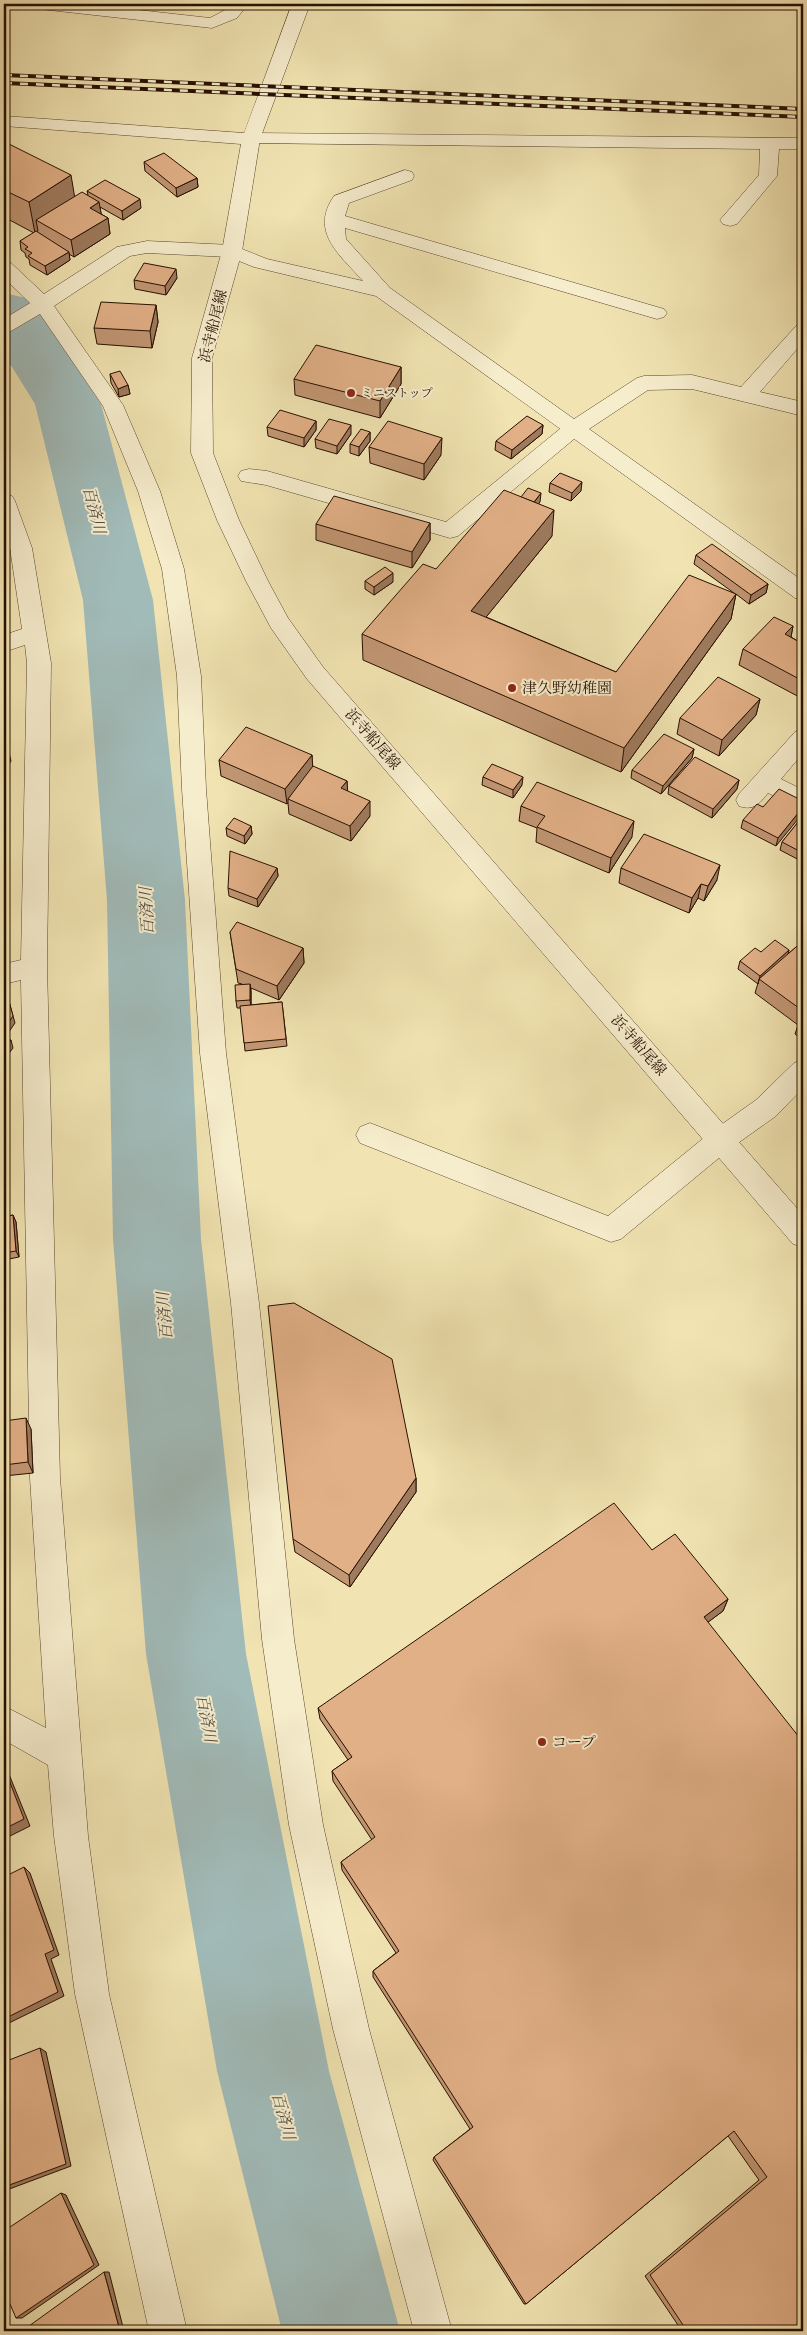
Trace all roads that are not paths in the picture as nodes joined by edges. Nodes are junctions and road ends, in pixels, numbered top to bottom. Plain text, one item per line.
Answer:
1 (40, 4) edge
2 (239, 4) edge
3 (301, 4) edge
4 (4, 121) edge
5 (252, 139) junction
6 (770, 144) junction
7 (803, 144) edge
8 (405, 176) dead end
9 (334, 219) junction
10 (730, 220) dead end
11 (232, 251) junction
12 (4, 267) edge
13 (383, 292) junction
14 (37, 308) junction
15 (657, 313) dead end
16 (4, 326) edge
17 (803, 330) edge
18 (746, 395) junction
19 (803, 409) edge
20 (573, 429) junction
21 (249, 476) dead end
22 (4, 501) edge
23 (803, 592) edge
24 (34, 633) junction
25 (4, 644) edge
26 (803, 738) edge
27 (765, 781) junction
28 (748, 800) dead end
29 (803, 801) edge
30 (34, 967) junction
31 (4, 974) edge
32 (803, 1071) edge
33 (370, 1135) dead end
34 (721, 1140) junction
35 (803, 1235) edge
36 (4, 1722) edge
37 (64, 1756) junction
38 (168, 2331) edge
39 (433, 2331) edge

1 - 2 street
3 - 5 street, 浜寺船尾線
4 - 5 street
5 - 6 street
5 - 11 street, 浜寺船尾線
6 - 7 street
6 - 10 street
8 - 9 street
9 - 13 street
9 - 15 street
11 - 13 street
11 - 14 street
11 - 34 street, 浜寺船尾線
12 - 14 street
13 - 20 street
14 - 16 street
14 - 39 street
17 - 18 street
18 - 19 street
18 - 20 street
20 - 21 street
20 - 23 street
22 - 24 street
24 - 25 street
24 - 30 street
26 - 27 street
27 - 28 street
27 - 29 street
30 - 31 street
30 - 37 street
32 - 34 street
33 - 34 street
34 - 35 street, 浜寺船尾線
36 - 37 street
37 - 38 street

